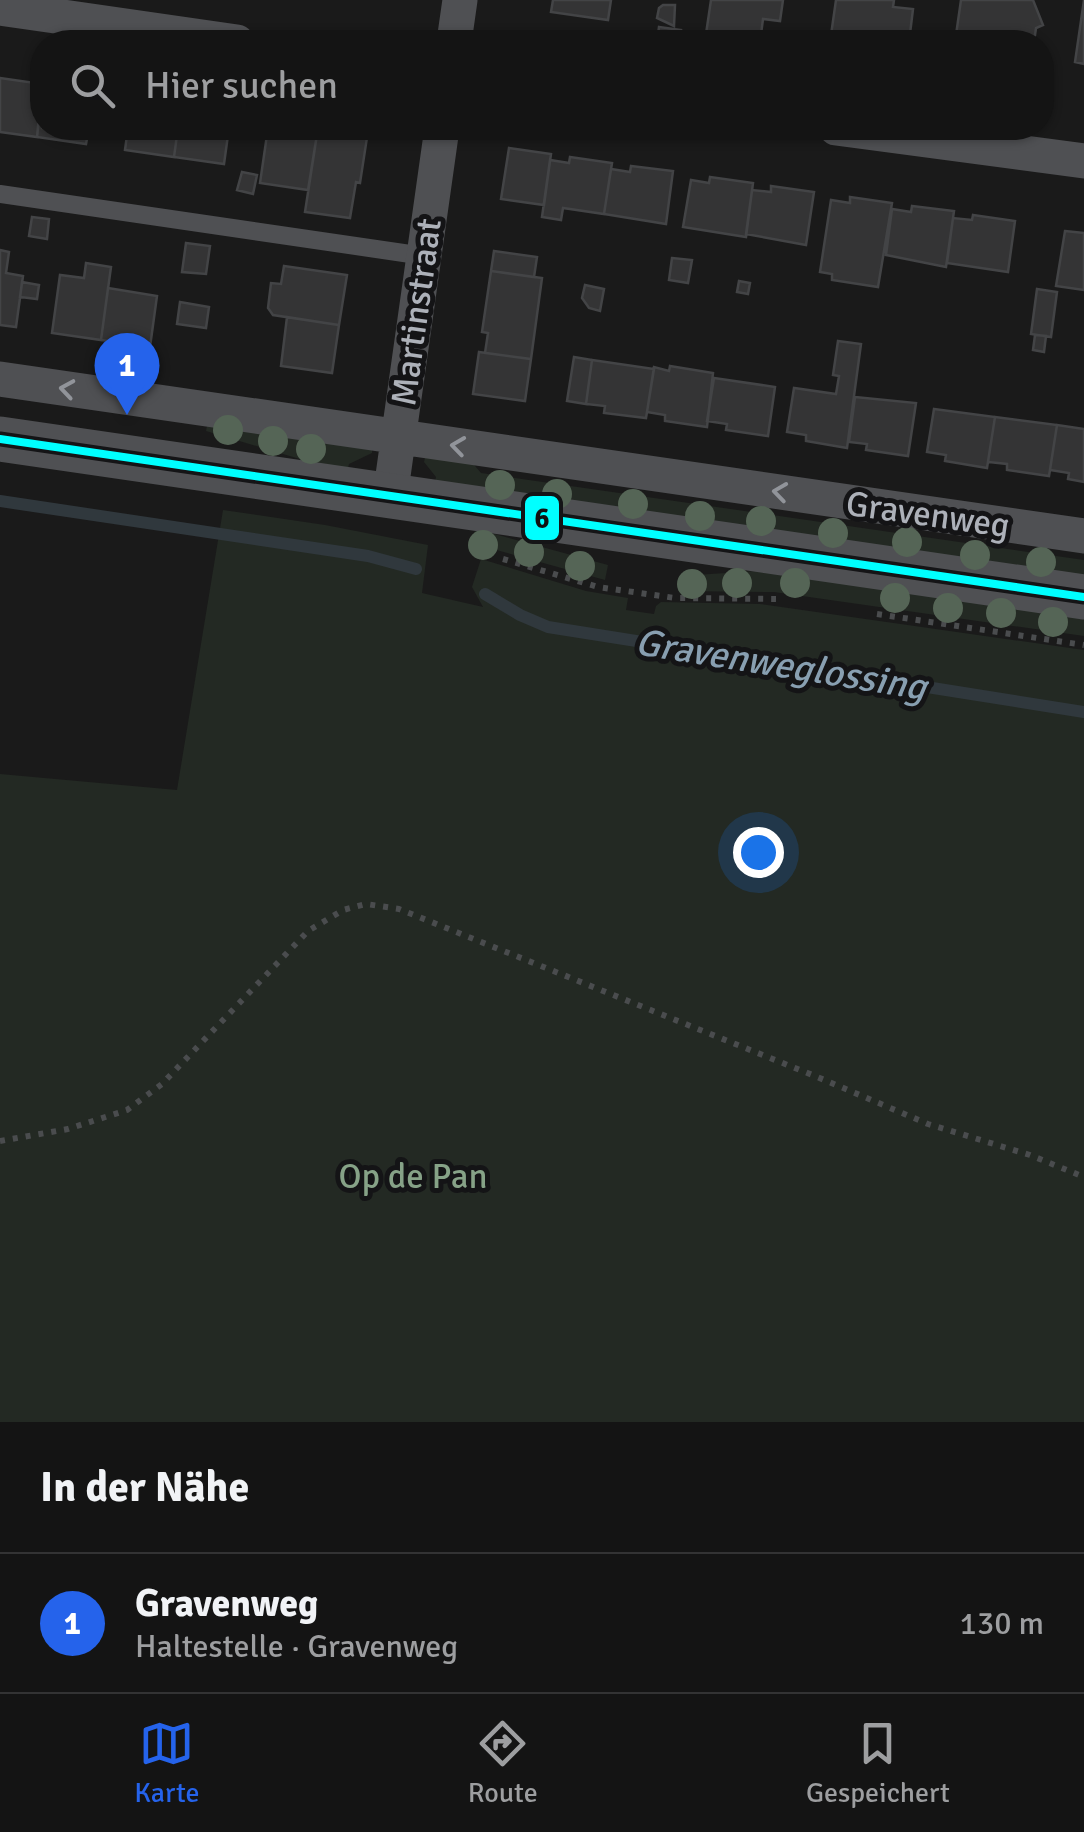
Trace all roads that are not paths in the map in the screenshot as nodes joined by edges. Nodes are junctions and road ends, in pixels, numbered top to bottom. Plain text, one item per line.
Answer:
1 (460, 0) edge
2 (0, 8) edge
3 (154, 30) edge
4 (456, 30) edge
5 (440, 140) edge
6 (926, 140) edge
7 (1084, 161) edge
8 (0, 194) edge
9 (424, 256) junction
10 (0, 379) edge
11 (398, 437) junction
12 (0, 439) edge
13 (390, 497) junction
14 (1084, 536) edge
15 (1084, 597) edge

1 - 4 street
2 - 3 street
5 - 9 street, Martinstraat
6 - 7 street
8 - 9 lane
9 - 11 street, Martinstraat
11 -> 10 street, Gravenweg
11 - 13 street, Martinstraat
14 -> 11 street, Gravenweg
12 - 13 street, Gravenweg
13 - 15 street, Gravenweg

